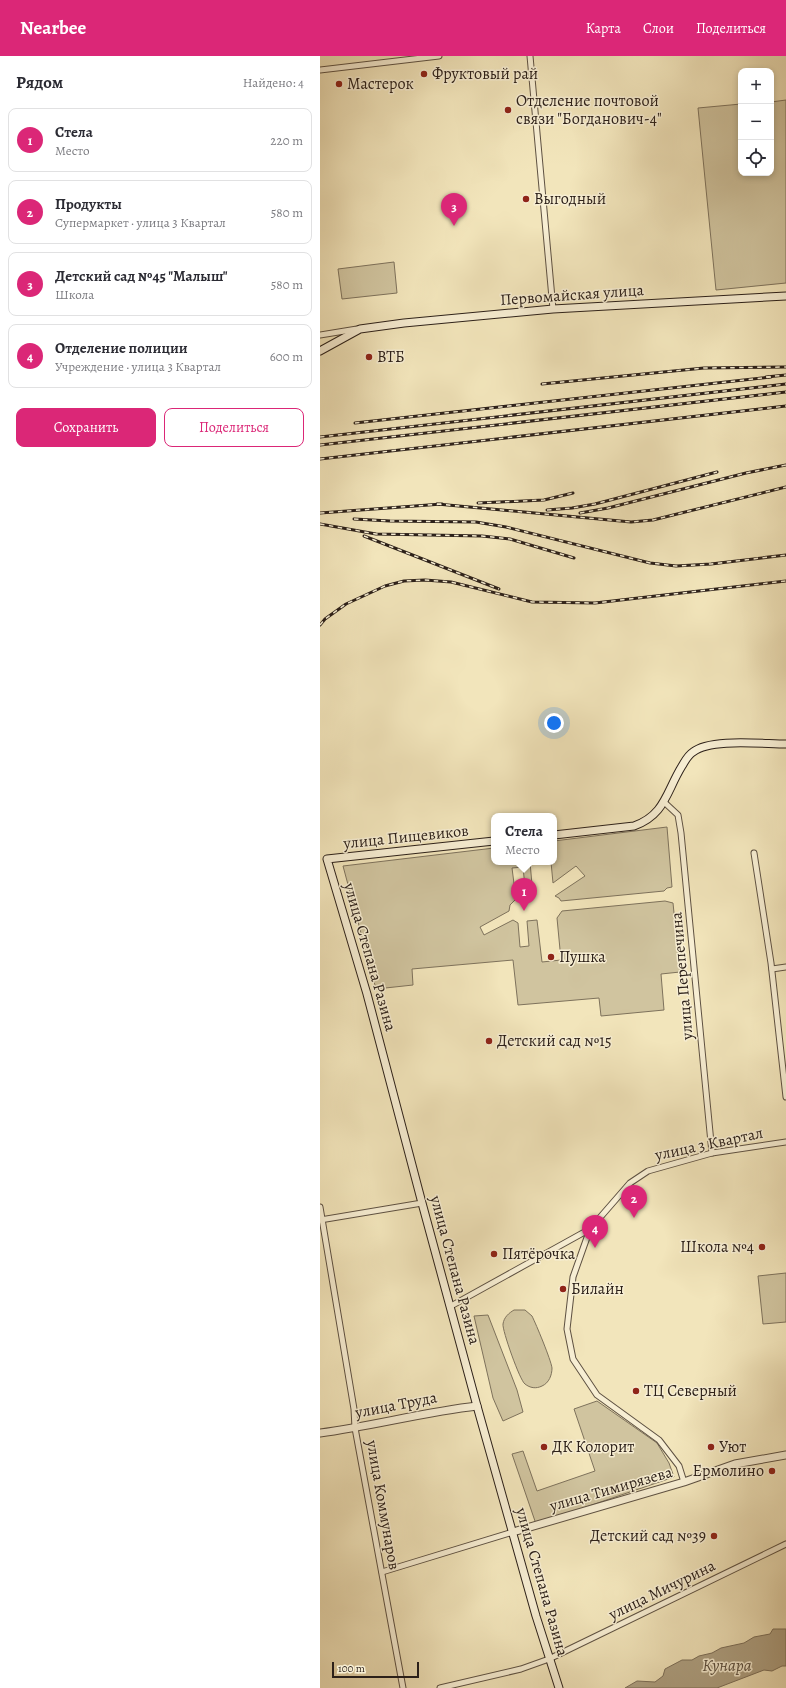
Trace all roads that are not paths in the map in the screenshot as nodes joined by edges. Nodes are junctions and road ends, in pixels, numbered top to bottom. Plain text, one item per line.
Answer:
1 (439, 56) edge
2 (530, 56) edge
3 (320, 70) edge
4 (786, 296) edge
5 (553, 309) junction
6 (360, 329) junction
7 (320, 335) edge
8 (320, 351) edge
9 (786, 744) edge
10 (664, 802) junction
11 (557, 835) edge
12 (491, 841) edge
13 (754, 853) dead end
14 (323, 859) edge
15 (786, 968) edge
16 (772, 969) junction
17 (786, 1097) edge
18 (786, 1142) edge
19 (712, 1153) junction
20 (422, 1203) junction
21 (320, 1207) edge
22 (321, 1220) edge
23 (590, 1229) junction
24 (451, 1306) junction
25 (477, 1406) junction
26 (355, 1428) junction
27 (320, 1433) edge
28 (786, 1455) edge
29 (684, 1482) junction
30 (513, 1532) junction
31 (786, 1544) edge
32 (382, 1572) junction
33 (549, 1659) junction
34 (403, 1688) edge
35 (440, 1688) edge
36 (559, 1688) edge

1 - 3 street
2 - 5 street
4 - 5 main road, Первомайская улица
5 - 6 main road, Первомайская улица
6 - 7 street, Первомайская улица
6 - 8 main road, Первомайская улица
9 - 10 main road
10 - 11 main road
10 - 19 street, улица Перепечина
12 - 14 main road, улица Пищевиков
13 - 16 street
14 - 20 main road, улица Степана Разина
15 - 16 street
16 - 17 street
18 - 19 street, улица 3 Квартал
19 - 23 street, улица 3 Квартал
20 - 22 street
20 - 24 main road, улица Степана Разина
21 - 22 street, улица Коммунаров
22 - 26 street, улица Коммунаров
23 - 24 street
23 - 29 street
24 - 25 main road, улица Степана Разина
25 - 26 main road, улица Труда
25 - 30 main road, улица Степана Разина
26 - 27 main road, улица Труда
26 - 32 street, улица Коммунаров
28 - 29 main road, улица Тимирязева
29 - 30 main road, улица Тимирязева
30 - 32 street
30 - 33 main road, улица Степана Разина
31 - 33 street, улица Мичурина
32 - 34 street, улица Коммунаров
33 - 35 street, улица Мичурина
33 - 36 main road, улица Степана Разина

